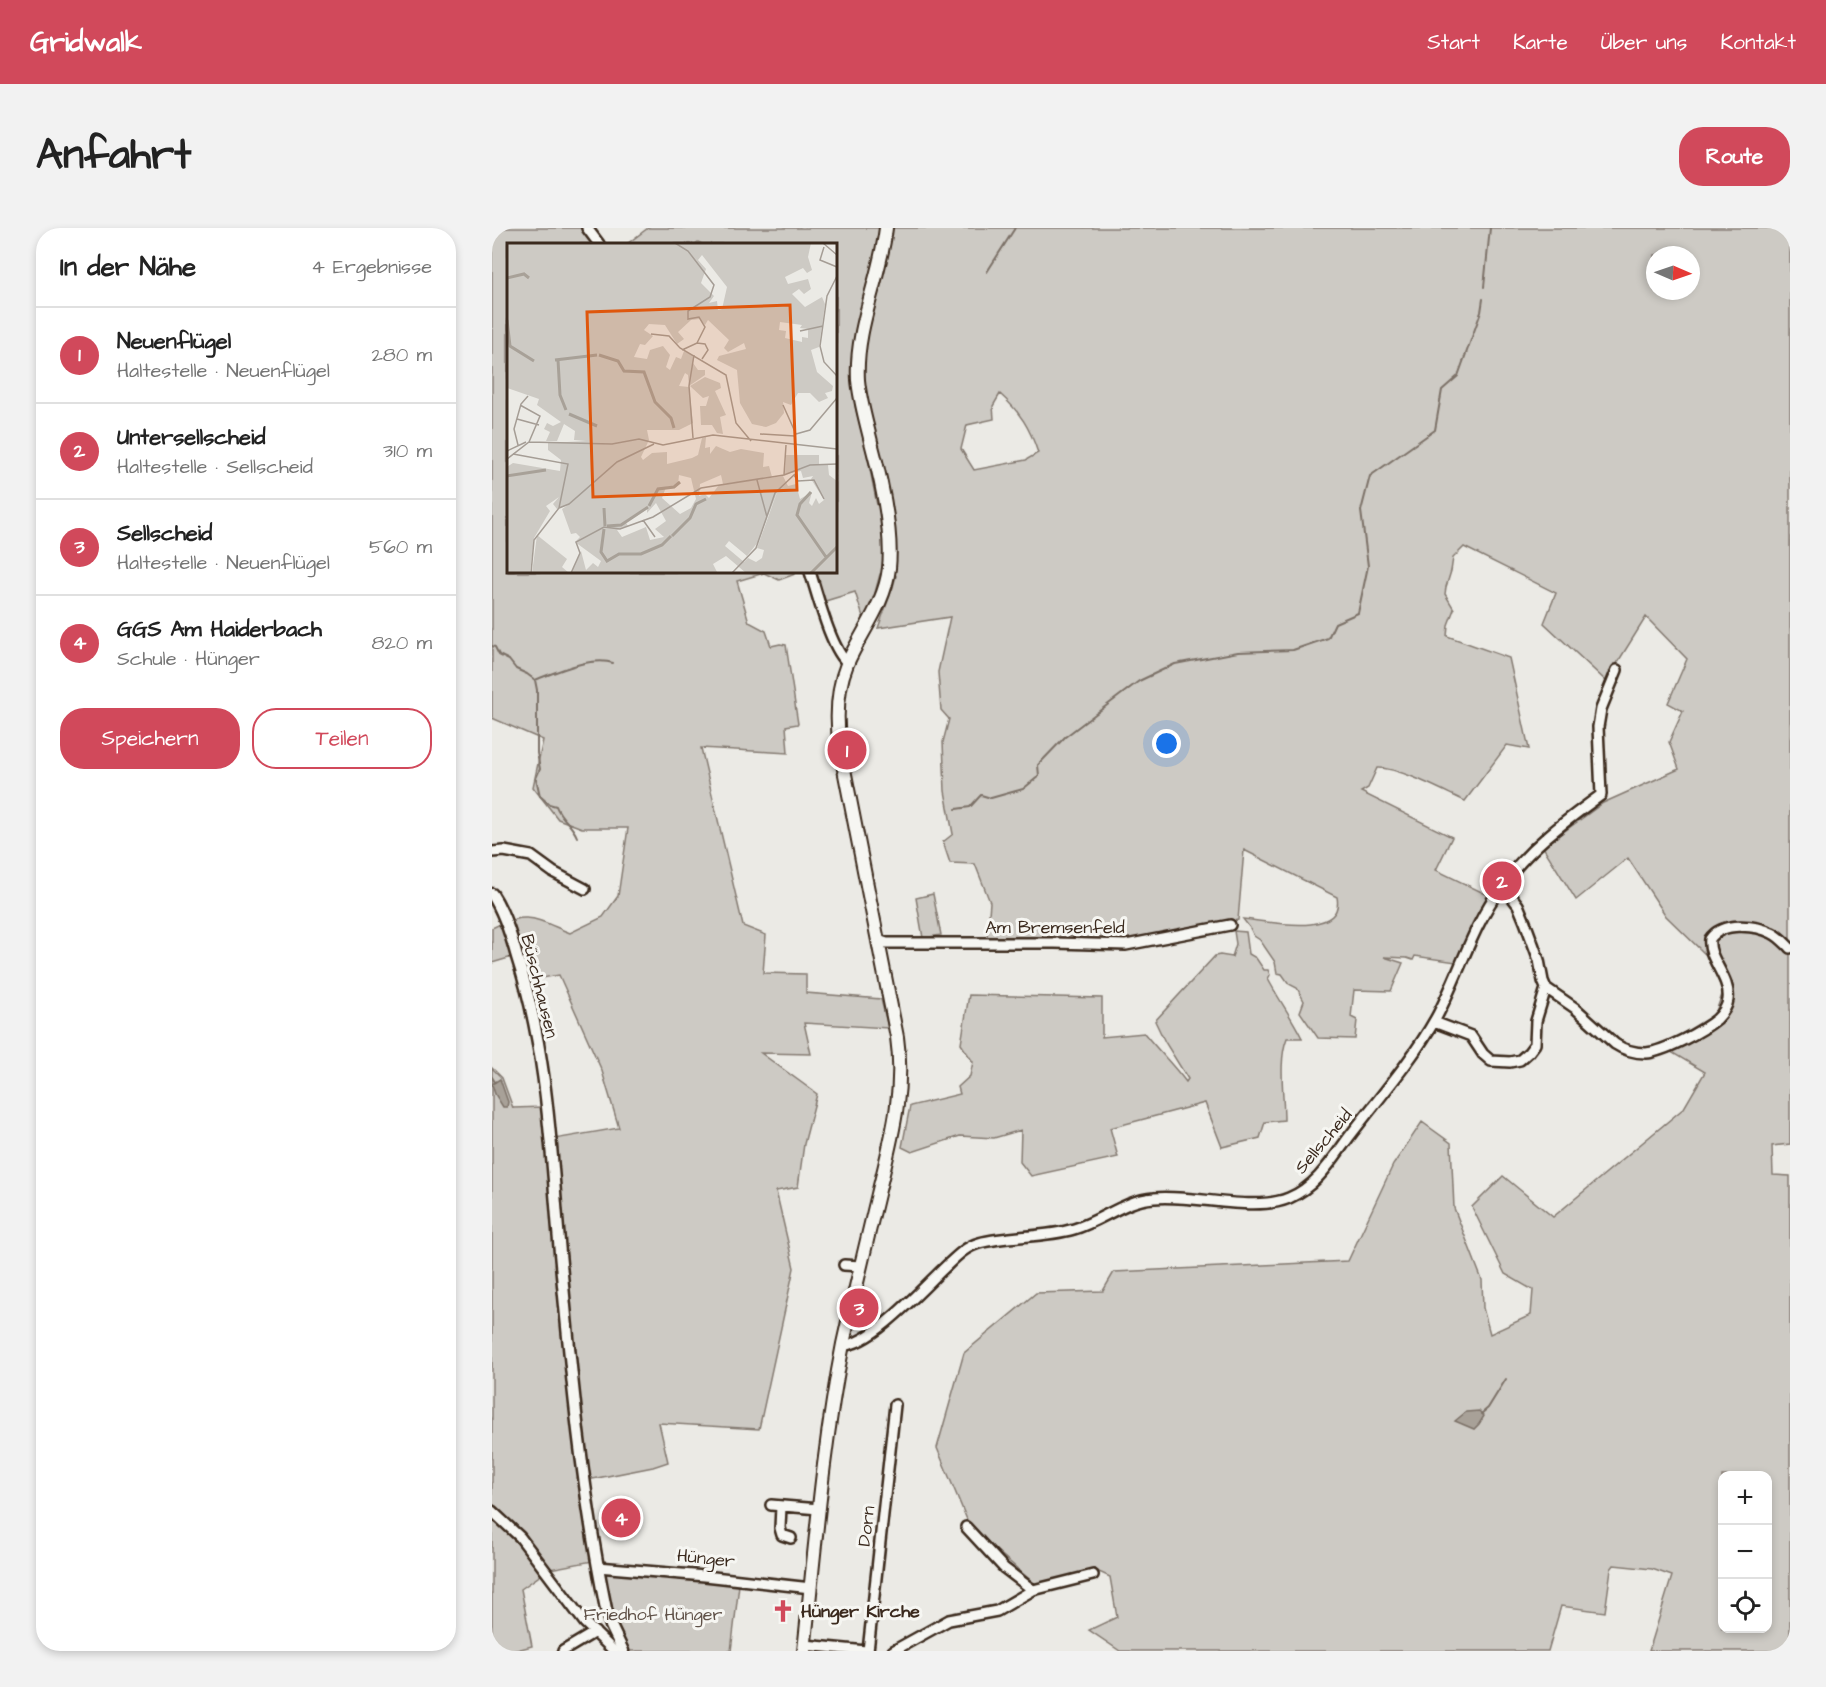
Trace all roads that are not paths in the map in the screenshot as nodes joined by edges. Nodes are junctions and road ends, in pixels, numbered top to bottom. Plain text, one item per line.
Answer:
1 (587, 228) edge
2 (886, 228) edge
3 (598, 243) edge
4 (810, 573) edge
5 (848, 663) junction
6 (1617, 670) dead end
7 (492, 852) edge
8 (1502, 884) junction
9 (585, 888) dead end
10 (492, 894) edge
11 (1230, 925) dead end
12 (878, 940) junction
13 (1790, 948) edge
14 (1546, 988) junction
15 (1434, 1022) junction
16 (844, 1265) dead end
17 (861, 1266) junction
18 (843, 1345) junction
19 (895, 1405) dead end
20 (819, 1509) junction
21 (492, 1510) edge
22 (966, 1527) dead end
23 (791, 1538) dead end
24 (598, 1567) junction
25 (1093, 1575) dead end
26 (811, 1588) junction
27 (1033, 1590) junction
28 (596, 1632) junction
29 (805, 1648) edge
30 (563, 1651) edge
31 (614, 1651) edge
32 (623, 1651) edge
33 (867, 1651) edge
34 (893, 1651) edge

1 - 3 street
2 - 5 main road
4 - 5 street
5 - 12 main road
6 - 8 street, Sellscheid
7 - 9 street
8 - 14 street
8 - 15 street, Sellscheid
10 - 24 street, Büschhausen
11 - 12 street, Am Bremsenfeld
12 - 17 main road
13 - 14 street
14 - 15 street
15 - 18 street, Sellscheid
16 - 17 street
17 - 18 main road
18 - 20 main road
19 - 33 street, Dorn
20 - 23 street
20 - 26 main road
21 - 28 street
22 - 27 street
24 - 26 street, Hünger
24 - 32 street, Büschhausen
25 - 27 street
26 - 29 main road
27 - 34 street
28 - 30 street
28 - 31 street
29 - 33 street, Dorn

